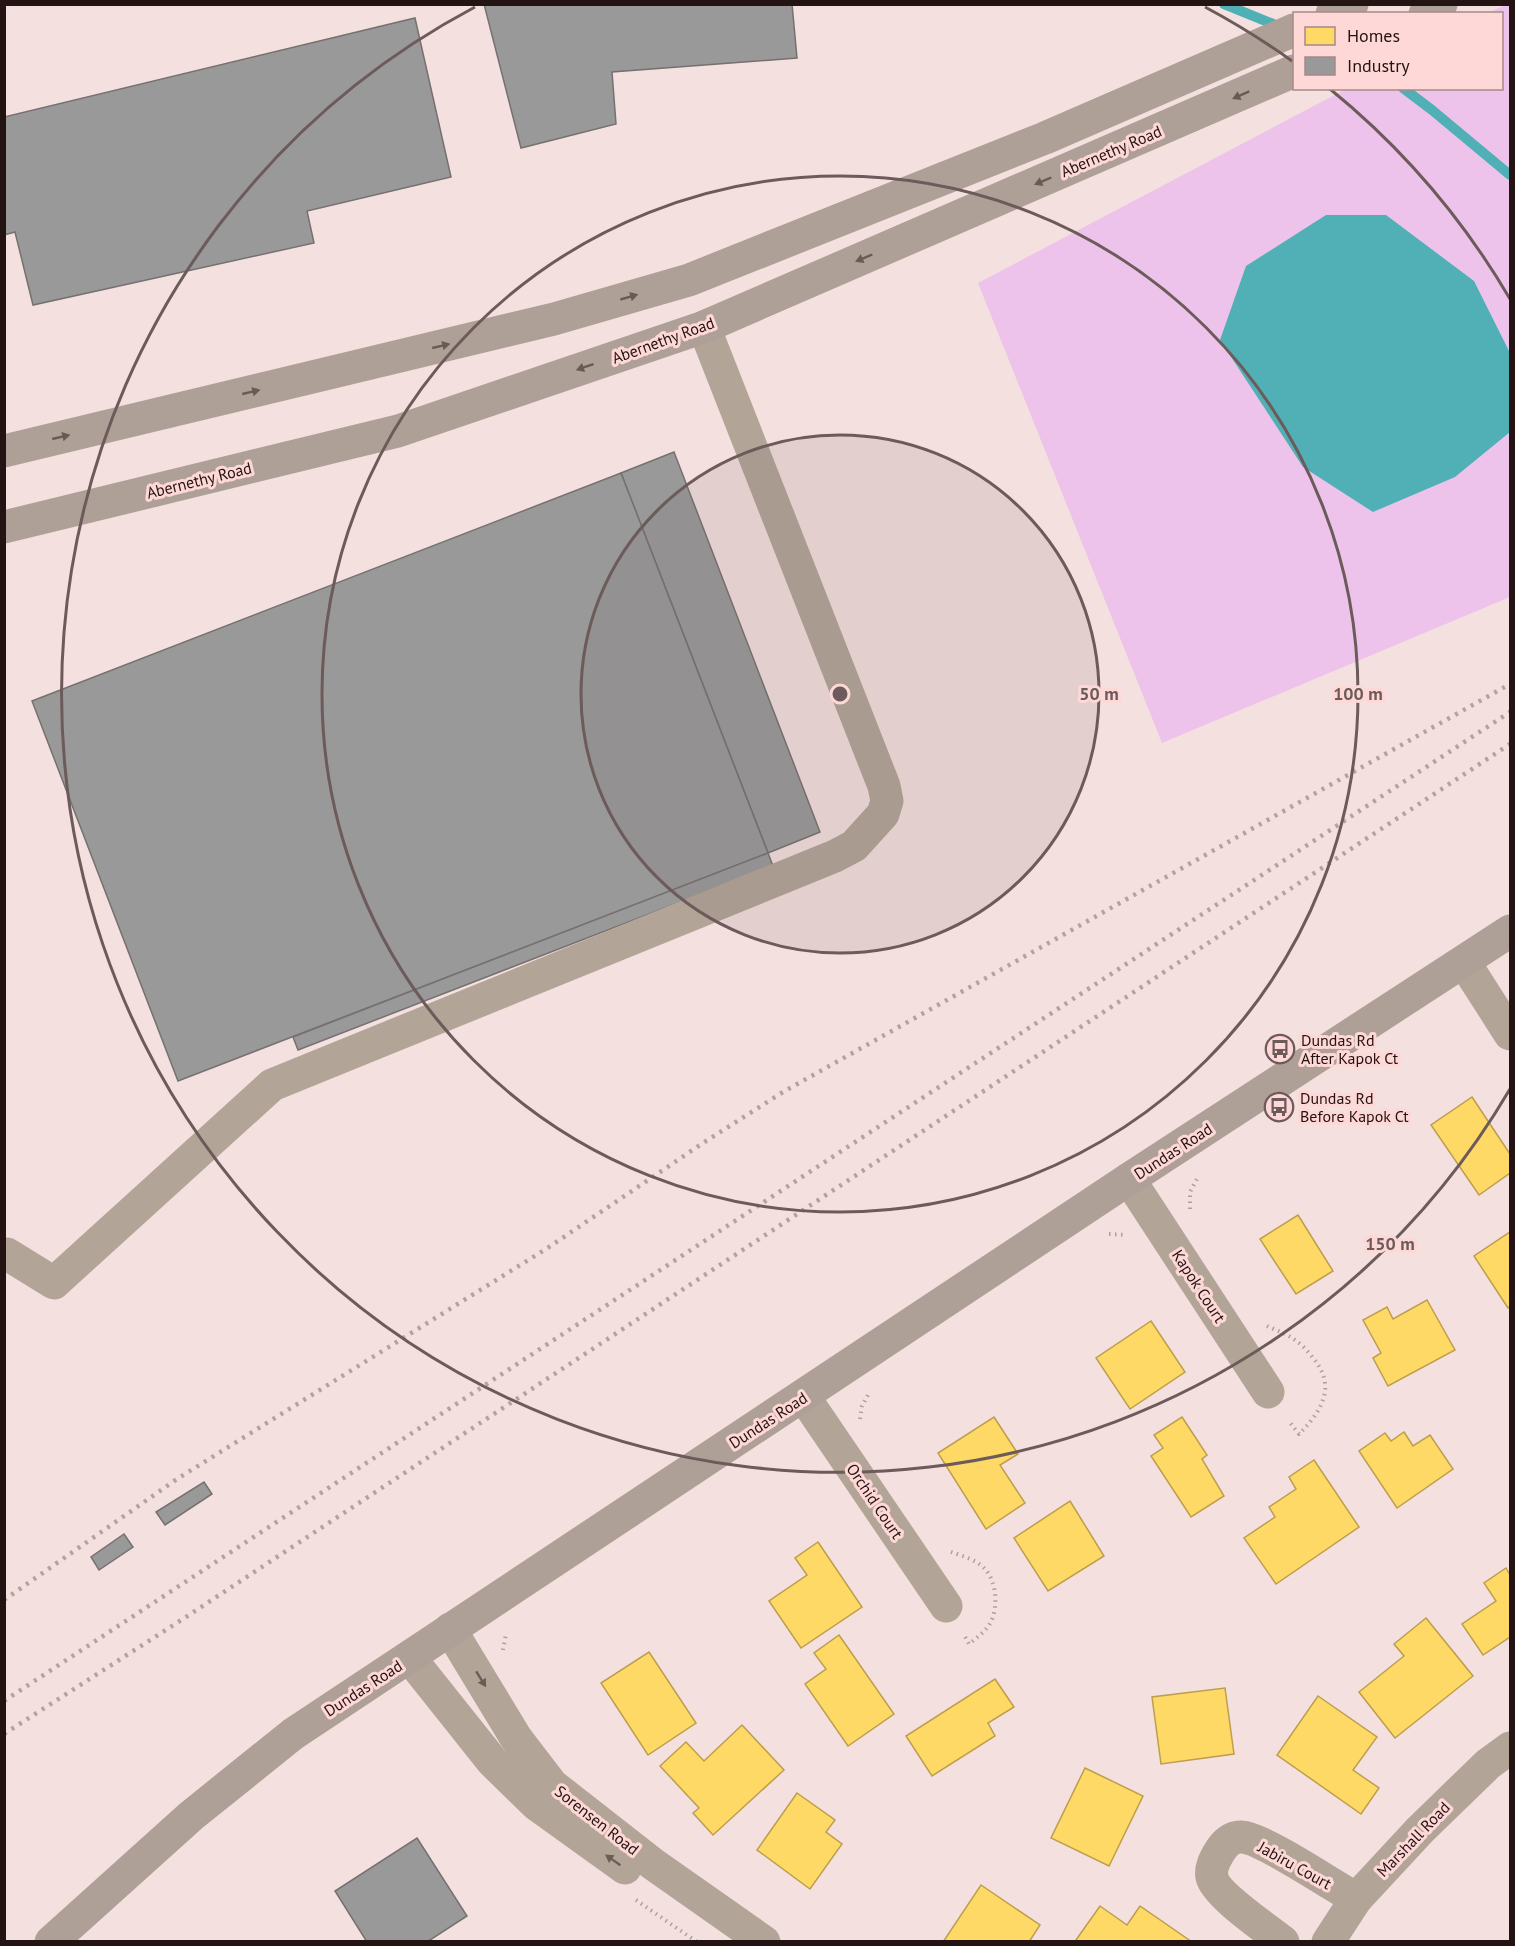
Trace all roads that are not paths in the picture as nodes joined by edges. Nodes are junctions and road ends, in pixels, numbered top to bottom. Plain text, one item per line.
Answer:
1 (1352, 4) edge
2 (1441, 4) edge
3 (1336, 12) edge
4 (1428, 12) edge
5 (1293, 30) edge
6 (1293, 71) edge
7 (704, 327) junction
8 (4, 451) edge
9 (11, 527) edge
10 (1510, 932) edge
11 (1464, 962) junction
12 (1510, 1034) edge
13 (1129, 1179) junction
14 (5, 1252) edge
15 (1268, 1392) road end
16 (804, 1397) junction
17 (946, 1606) road end
18 (450, 1629) junction
19 (410, 1658) junction
20 (1510, 1748) edge
21 (1356, 1899) junction
22 (51, 1941) edge
23 (729, 1941) edge
24 (764, 1941) edge
25 (1283, 1941) edge
26 (1328, 1941) edge

1 - 3 main road
2 - 4 main road
8 -> 5 main road
6 -> 7 main road, Abernethy Road
7 -> 9 main road, Abernethy Road
7 - 14 street
10 - 11 main road, Dundas Road
11 - 12 street
11 - 13 main road, Dundas Road
13 - 15 street, Kapok Court
13 - 16 main road, Dundas Road
16 - 17 street, Orchid Court
16 - 18 main road, Dundas Road
18 - 19 main road, Dundas Road
18 -> 24 street, Sorensen Road
19 - 22 main road, Dundas Road
23 -> 19 street, Sorensen Road
20 - 21 street, Marshall Road
21 - 25 street, Jabiru Court
21 - 26 street, Marshall Road

